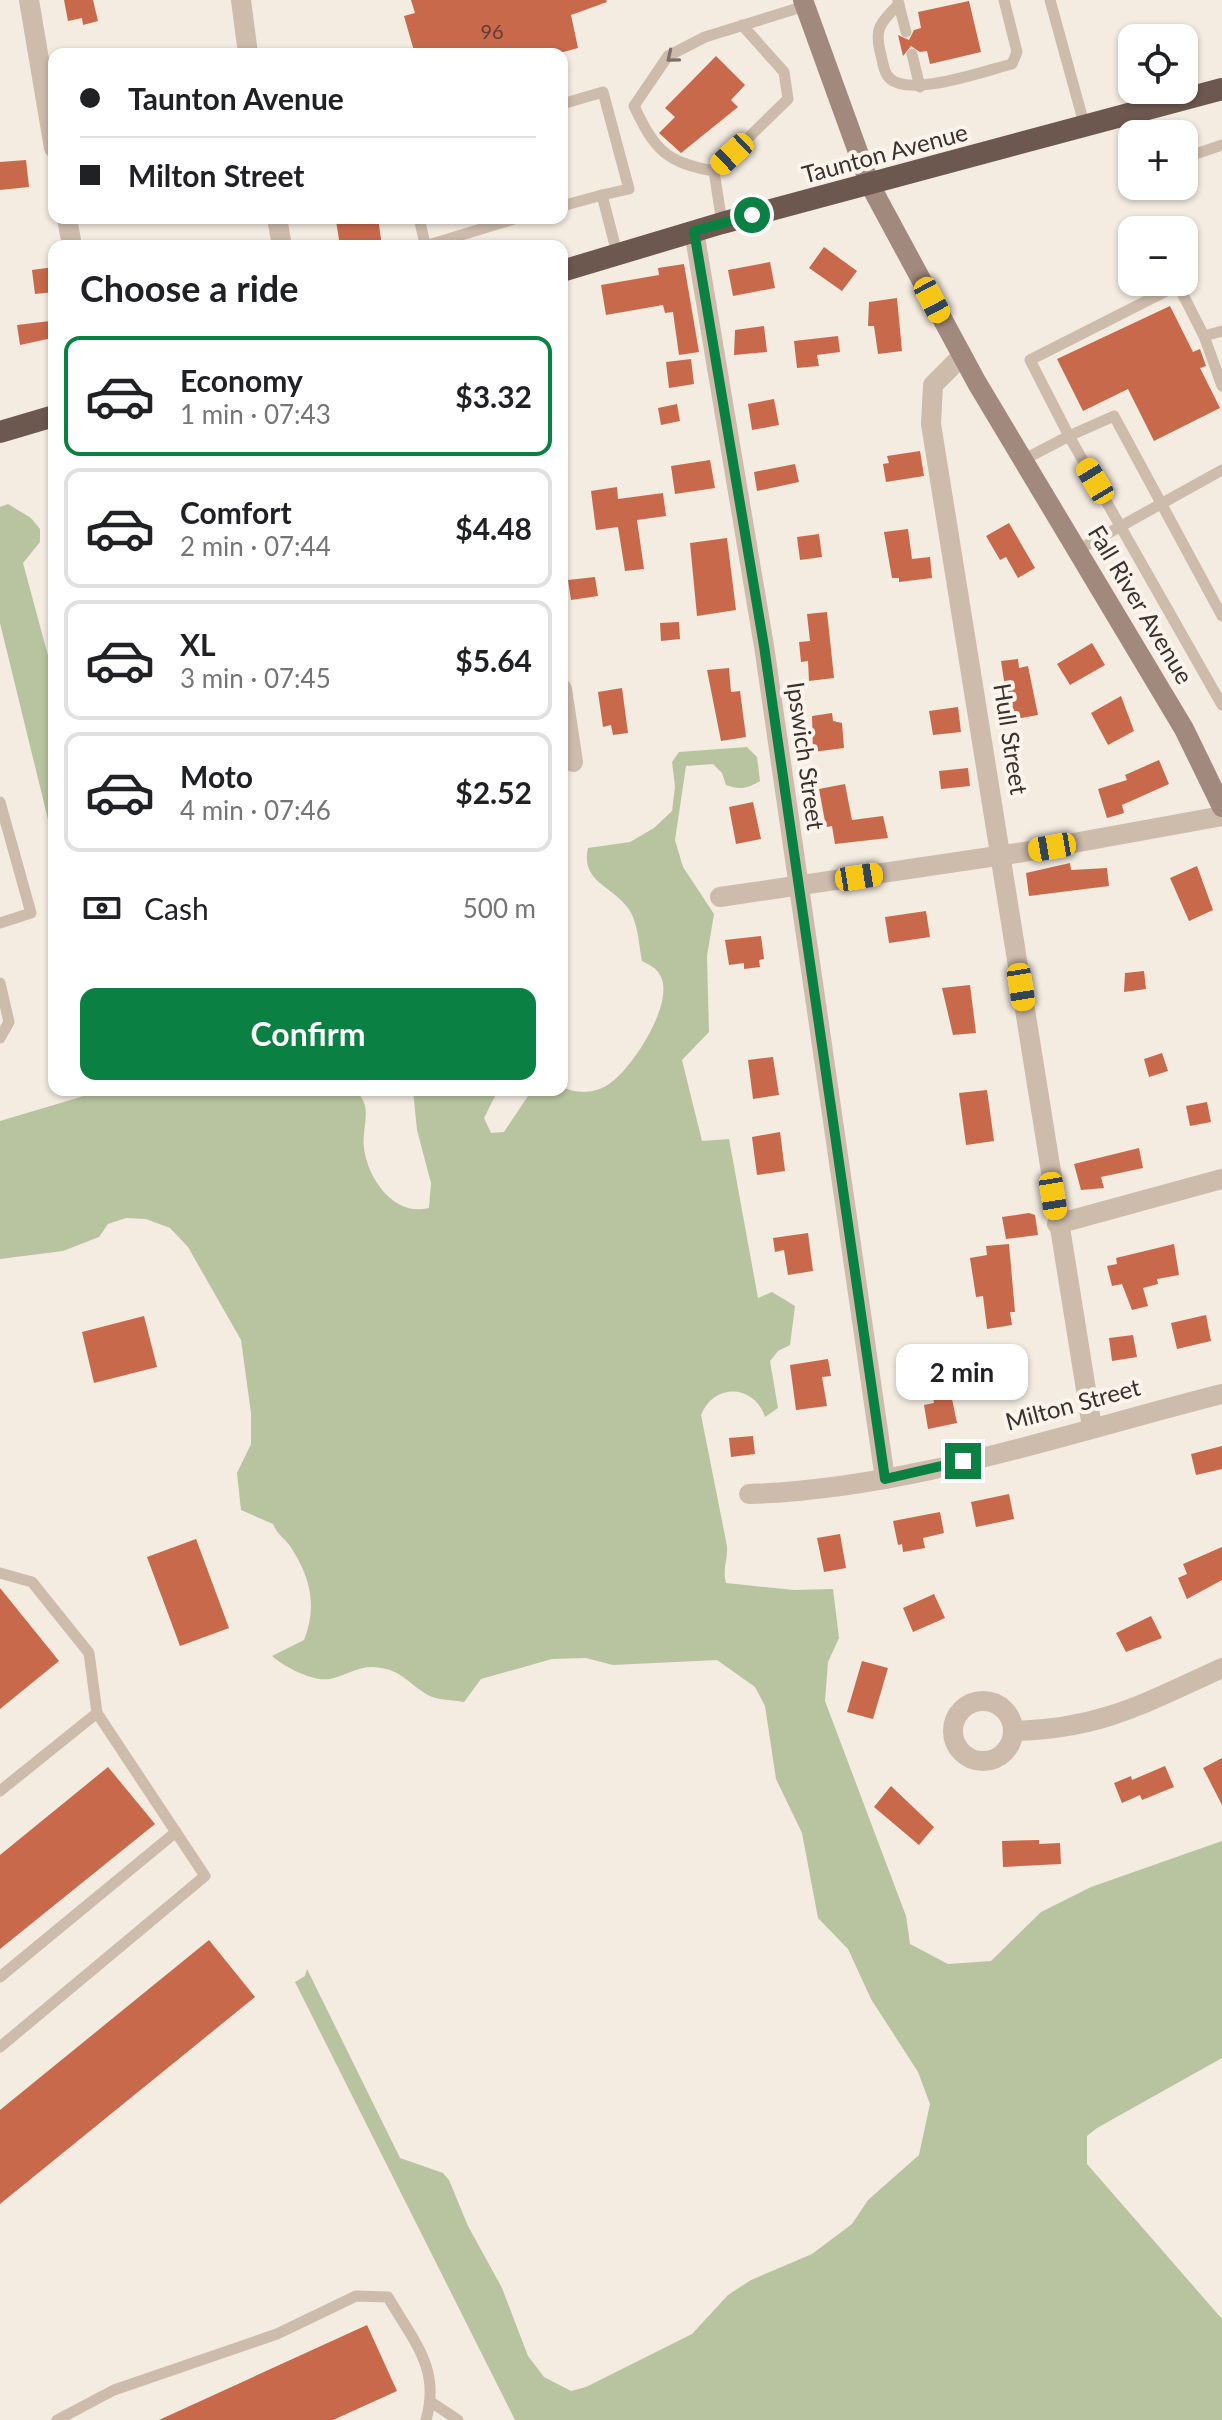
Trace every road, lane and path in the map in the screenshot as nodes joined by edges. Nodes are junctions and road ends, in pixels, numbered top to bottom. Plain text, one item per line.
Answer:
1 (29, 0) edge
2 (241, 0) edge
3 (1004, 0) edge
4 (1050, 0) edge
5 (898, 2) edge
6 (804, 3) edge
7 (742, 25) junction
8 (906, 32) dead end
9 (247, 48) edge
10 (912, 54) dead end
11 (920, 87) junction
12 (1222, 89) edge
13 (568, 102) edge
14 (48, 112) edge
15 (1143, 120) edge
16 (1118, 125) edge
17 (1085, 127) junction
18 (1222, 145) edge
19 (1198, 153) edge
20 (714, 171) junction
21 (870, 185) junction
22 (602, 195) junction
23 (568, 204) edge
24 (722, 223) junction
25 (497, 224) edge
26 (694, 231) junction
27 (442, 240) edge
28 (617, 253) junction
29 (568, 269) edge
30 (1222, 331) edge
31 (1204, 336) junction
32 (962, 356) junction
33 (1222, 386) edge
34 (48, 418) edge
35 (0, 432) edge
36 (1069, 436) junction
37 (1023, 460) junction
38 (1222, 470) edge
39 (1159, 505) junction
40 (1122, 525) junction
41 (1078, 550) junction
42 (1222, 616) edge
43 (1222, 705) edge
44 (568, 729) edge
45 (573, 762) dead end
46 (0, 802) edge
47 (1222, 807) edge
48 (1222, 816) edge
49 (1000, 854) junction
50 (797, 885) junction
51 (720, 897) dead end
52 (0, 923) edge
53 (0, 983) edge
54 (0, 1038) edge
55 (1222, 1179) edge
56 (1057, 1224) junction
57 (1222, 1394) edge
58 (1092, 1427) junction
59 (885, 1479) junction
60 (749, 1494) dead end
61 (0, 1573) edge
62 (1222, 1668) edge
63 (97, 1713) junction
64 (1014, 1731) dead end
65 (0, 1791) edge
66 (176, 1832) junction
67 (0, 1977) edge
68 (0, 2047) edge
69 (431, 2402) junction
70 (57, 2420) edge
71 (426, 2420) edge
72 (458, 2420) edge

1 - 14 street
2 - 9 street
3 - 11 lane
4 - 17 lane
5 - 8 lane
5 - 11 lane
6 - 7 lane
6 - 21 main road, Fall River Avenue
7 - 20 lane
7 -> 20 lane
10 - 11 lane
12 - 15 highway, Taunton Avenue
13 - 22 lane
16 - 17 highway, Taunton Avenue
17 - 21 highway, Taunton Avenue
18 - 19 lane
20 - 24 lane
21 - 24 highway, Taunton Avenue
21 - 32 main road, Fall River Avenue
22 - 23 lane
22 - 28 lane
24 - 26 highway, Taunton Avenue
25 - 27 lane
26 - 28 highway, Taunton Avenue
26 - 50 street, Ipswich Street
28 - 29 highway, Taunton Avenue
30 - 31 lane
31 - 33 lane
31 - 36 lane
32 - 37 main road, Fall River Avenue
32 - 49 street, Hull Street
34 - 35 highway
36 - 37 lane
36 - 39 lane
36 - 40 lane
37 - 41 main road, Fall River Avenue
38 - 39 lane
39 - 40 lane
39 - 42 lane
40 - 41 lane
40 - 43 lane
41 - 47 main road, Fall River Avenue
44 - 45 street
46 - 52 lane
48 - 49 street
49 - 50 street
49 - 56 street, Hull Street
50 - 51 street
50 - 59 street, Ipswich Street
53 - 54 lane
55 - 56 street
56 - 58 street, Hull Street
57 - 58 street, Milton Street
58 - 59 street, Milton Street
59 - 60 street, Milton Street
61 - 63 lane
62 - 64 street
63 - 65 lane
63 - 66 lane
66 - 67 lane
66 - 68 lane
69 - 70 lane
69 - 71 lane
69 - 72 lane

